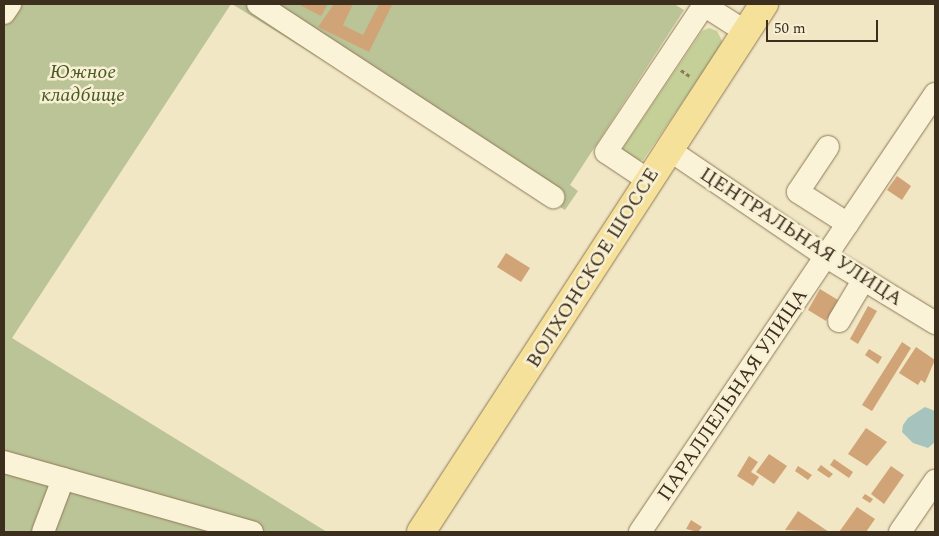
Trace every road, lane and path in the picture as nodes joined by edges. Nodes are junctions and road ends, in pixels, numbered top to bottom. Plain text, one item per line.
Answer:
1 (10, 4) edge
2 (258, 4) edge
3 (702, 4) edge
4 (764, 4) edge
5 (4, 14) edge
6 (746, 32) junction
7 (674, 65) dead end
8 (697, 80) dead end
9 (935, 94) edge
10 (828, 147) dead end
11 (668, 150) junction
12 (648, 180) junction
13 (553, 197) dead end
14 (848, 224) junction
15 (827, 257) junction
16 (864, 279) junction
17 (839, 321) dead end
18 (935, 323) edge
19 (4, 462) edge
20 (63, 478) junction
21 (935, 480) edge
22 (42, 532) edge
23 (252, 532) edge
24 (421, 532) edge
25 (640, 532) edge
26 (900, 532) edge

1 - 5 street
2 - 13 street
3 - 6 street
3 - 12 street
4 - 6 main road, ВОЛХОНСКОЕ ШОССЕ
6 - 11 main road, ВОЛХОНСКОЕ ШОССЕ
7 - 8 path
9 - 14 street, ПАРАЛЛЕЛЬНАЯ УЛИЦА
10 - 14 street
11 - 12 main road, ВОЛХОНСКОЕ ШОССЕ
11 - 15 street, ЦЕНТРАЛЬНАЯ УЛИЦА
12 - 24 main road, ВОЛХОНСКОЕ ШОССЕ
14 - 15 street, ПАРАЛЛЕЛЬНАЯ УЛИЦА
15 - 16 street, ЦЕНТРАЛЬНАЯ УЛИЦА
15 - 25 street, ПАРАЛЛЕЛЬНАЯ УЛИЦА
16 - 17 street
16 - 18 street, ЦЕНТРАЛЬНАЯ УЛИЦА
19 - 20 street
20 - 22 street
20 - 23 street
21 - 26 street

